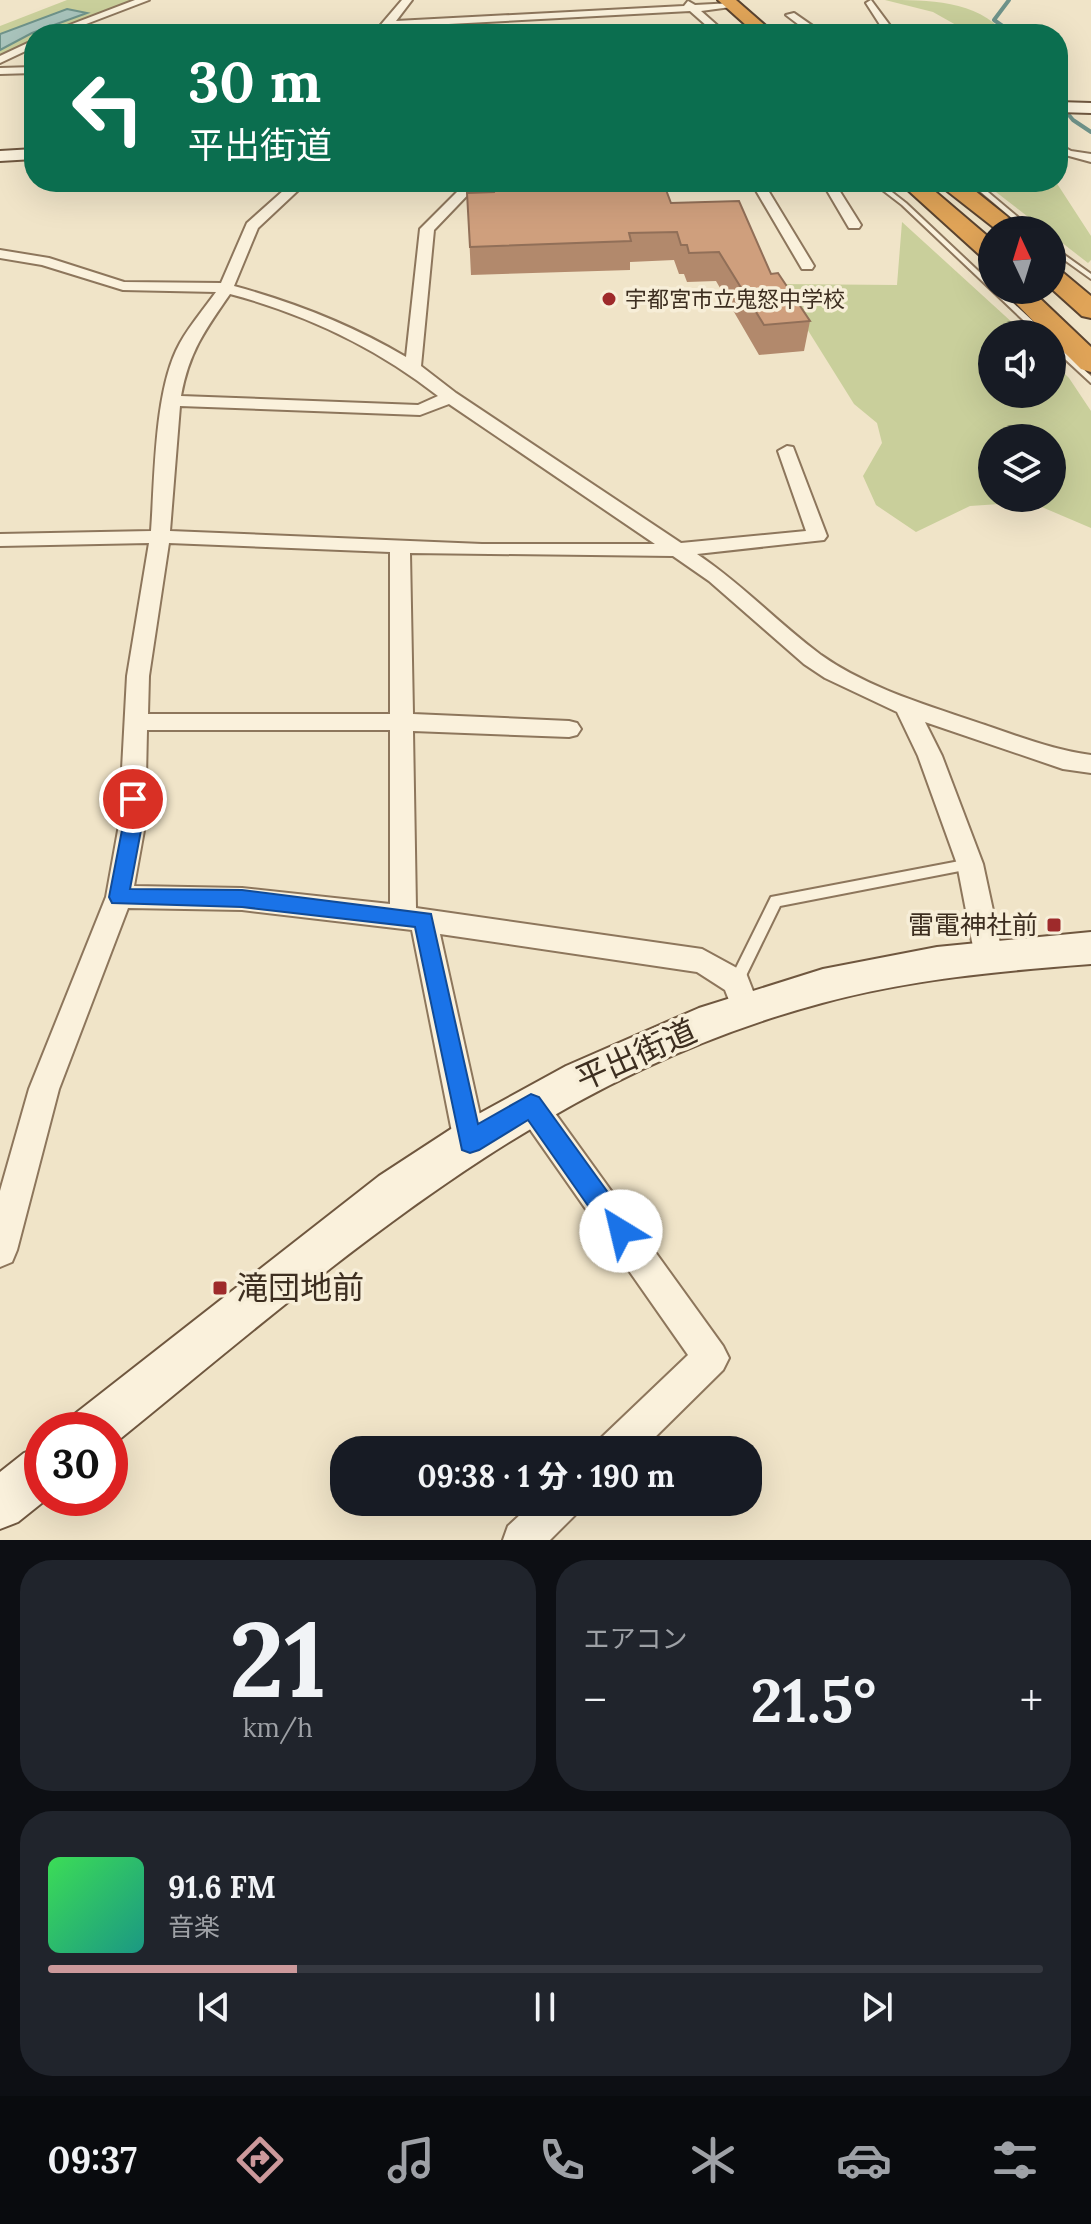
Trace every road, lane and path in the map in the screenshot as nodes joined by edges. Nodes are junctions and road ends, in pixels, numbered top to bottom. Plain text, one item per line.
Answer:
1 (144, 0) edge
2 (407, 0) edge
3 (684, 0) edge
4 (871, 3) dead end
5 (713, 4) edge
6 (791, 15) dead end
7 (78, 24) edge
8 (389, 24) joint
9 (719, 24) edge
10 (731, 24) edge
11 (748, 24) edge
12 (804, 24) edge
13 (886, 24) edge
14 (24, 48) edge
15 (0, 60) edge
16 (24, 70) edge
17 (0, 71) edge
18 (1068, 107) edge
19 (1091, 108) edge
20 (1068, 154) edge
21 (24, 155) edge
22 (0, 156) edge
23 (1091, 158) edge
24 (290, 192) edge
25 (464, 192) edge
26 (763, 192) edge
27 (834, 192) edge
28 (888, 192) edge
29 (930, 192) edge
30 (932, 192) edge
31 (936, 192) edge
32 (963, 192) edge
33 (984, 192) edge
34 (994, 216) edge
35 (1013, 216) edge
36 (978, 218) edge
37 (854, 225) dead end
38 (978, 239) edge
39 (978, 253) edge
40 (0, 254) edge
41 (1066, 258) edge
42 (807, 266) dead end
43 (1066, 272) edge
44 (978, 275) edge
45 (1091, 277) edge
46 (226, 288) junction
47 (1066, 288) edge
48 (1091, 292) edge
49 (1010, 304) edge
50 (1030, 304) edge
51 (1051, 304) edge
52 (1091, 310) edge
53 (1027, 320) edge
54 (1091, 339) edge
55 (1066, 357) edge
56 (1091, 363) edge
57 (413, 368) junction
58 (1091, 381) edge
59 (450, 397) junction
60 (172, 401) junction
61 (787, 451) dead end
62 (160, 537) junction
63 (0, 540) edge
64 (400, 546) junction
65 (676, 550) junction
66 (906, 707) junction
67 (136, 722) junction
68 (402, 722) junction
69 (569, 729) dead end
70 (1091, 764) edge
71 (970, 864) junction
72 (119, 897) junction
73 (413, 918) junction
74 (1091, 948) edge
75 (989, 957) junction
76 (741, 996) junction
77 (531, 1105) junction
78 (470, 1142) junction
79 (0, 1250) edge
80 (116, 1412) edge
81 (630, 1436) edge
82 (24, 1485) edge
83 (0, 1504) edge
84 (547, 1516) edge
85 (522, 1540) edge

1 - 7 street
2 - 8 street
3 - 5 street
4 - 13 street
5 - 8 street
5 - 9 street
5 - 10 highway
5 - 11 highway
6 - 12 street
14 - 15 street
16 - 17 street
18 - 19 street
20 - 23 street
21 - 22 street
24 - 46 street
25 - 57 street
26 - 42 street
27 - 37 street
28 - 44 lane
29 - 39 highway
30 - 38 highway
31 - 36 highway
32 - 34 highway
33 - 35 lane
40 - 46 street
41 - 45 lane
43 - 48 highway
46 - 57 street
46 - 60 street
47 - 52 highway
49 - 53 lane
50 - 56 highway
51 - 54 highway
55 - 58 lane
57 - 59 street
59 - 60 street
59 - 65 street
60 - 62 street
61 - 65 street
62 - 63 street
62 - 64 street
62 - 67 street
64 - 65 street
64 - 68 street
65 - 66 street
66 - 70 street
66 - 71 street
67 - 68 street
67 - 72 street
68 - 69 street
68 - 73 street
71 - 75 street
71 - 76 lane
72 - 73 street
72 - 79 street
73 - 76 street
73 - 78 street
74 - 75 street, 平出街道
75 - 76 street, 平出街道
76 - 77 street, 平出街道
77 - 78 street, 平出街道
77 - 81 street
78 - 80 street, 平出街道
82 - 83 street
84 - 85 street

